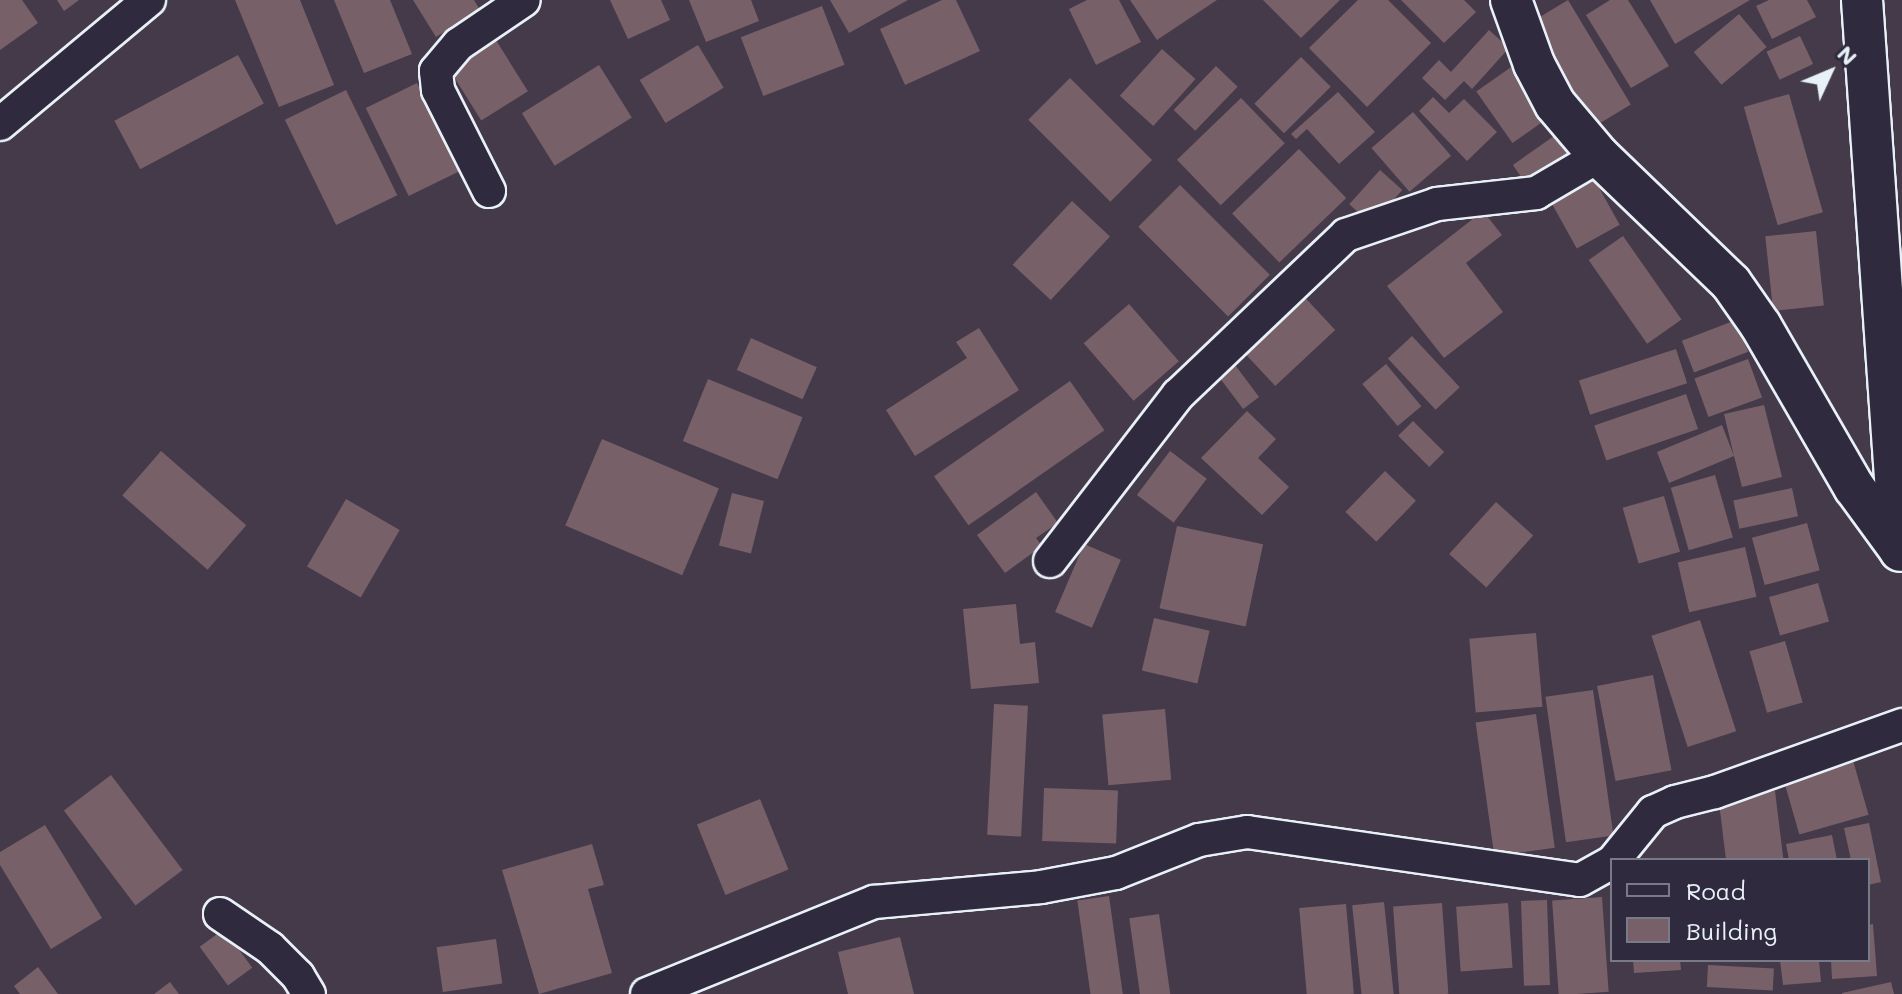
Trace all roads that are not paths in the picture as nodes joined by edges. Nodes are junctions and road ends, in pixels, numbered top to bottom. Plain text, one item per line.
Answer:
1 (149, 0) edge
2 (524, 0) edge
3 (1511, 0) edge
4 (1862, 0) edge
5 (0, 124) edge
6 (1599, 156) junction
7 (489, 191) dead end
8 (1901, 559) edge
9 (1050, 561) dead end
10 (1902, 725) edge
11 (1615, 858) edge
12 (1610, 863) edge
13 (220, 914) dead end
14 (309, 994) edge
15 (647, 994) edge

1 - 5 street
2 - 7 street
3 - 6 street
4 - 8 street
6 - 8 street
6 - 9 street
10 - 11 street
12 - 15 street
13 - 14 street

